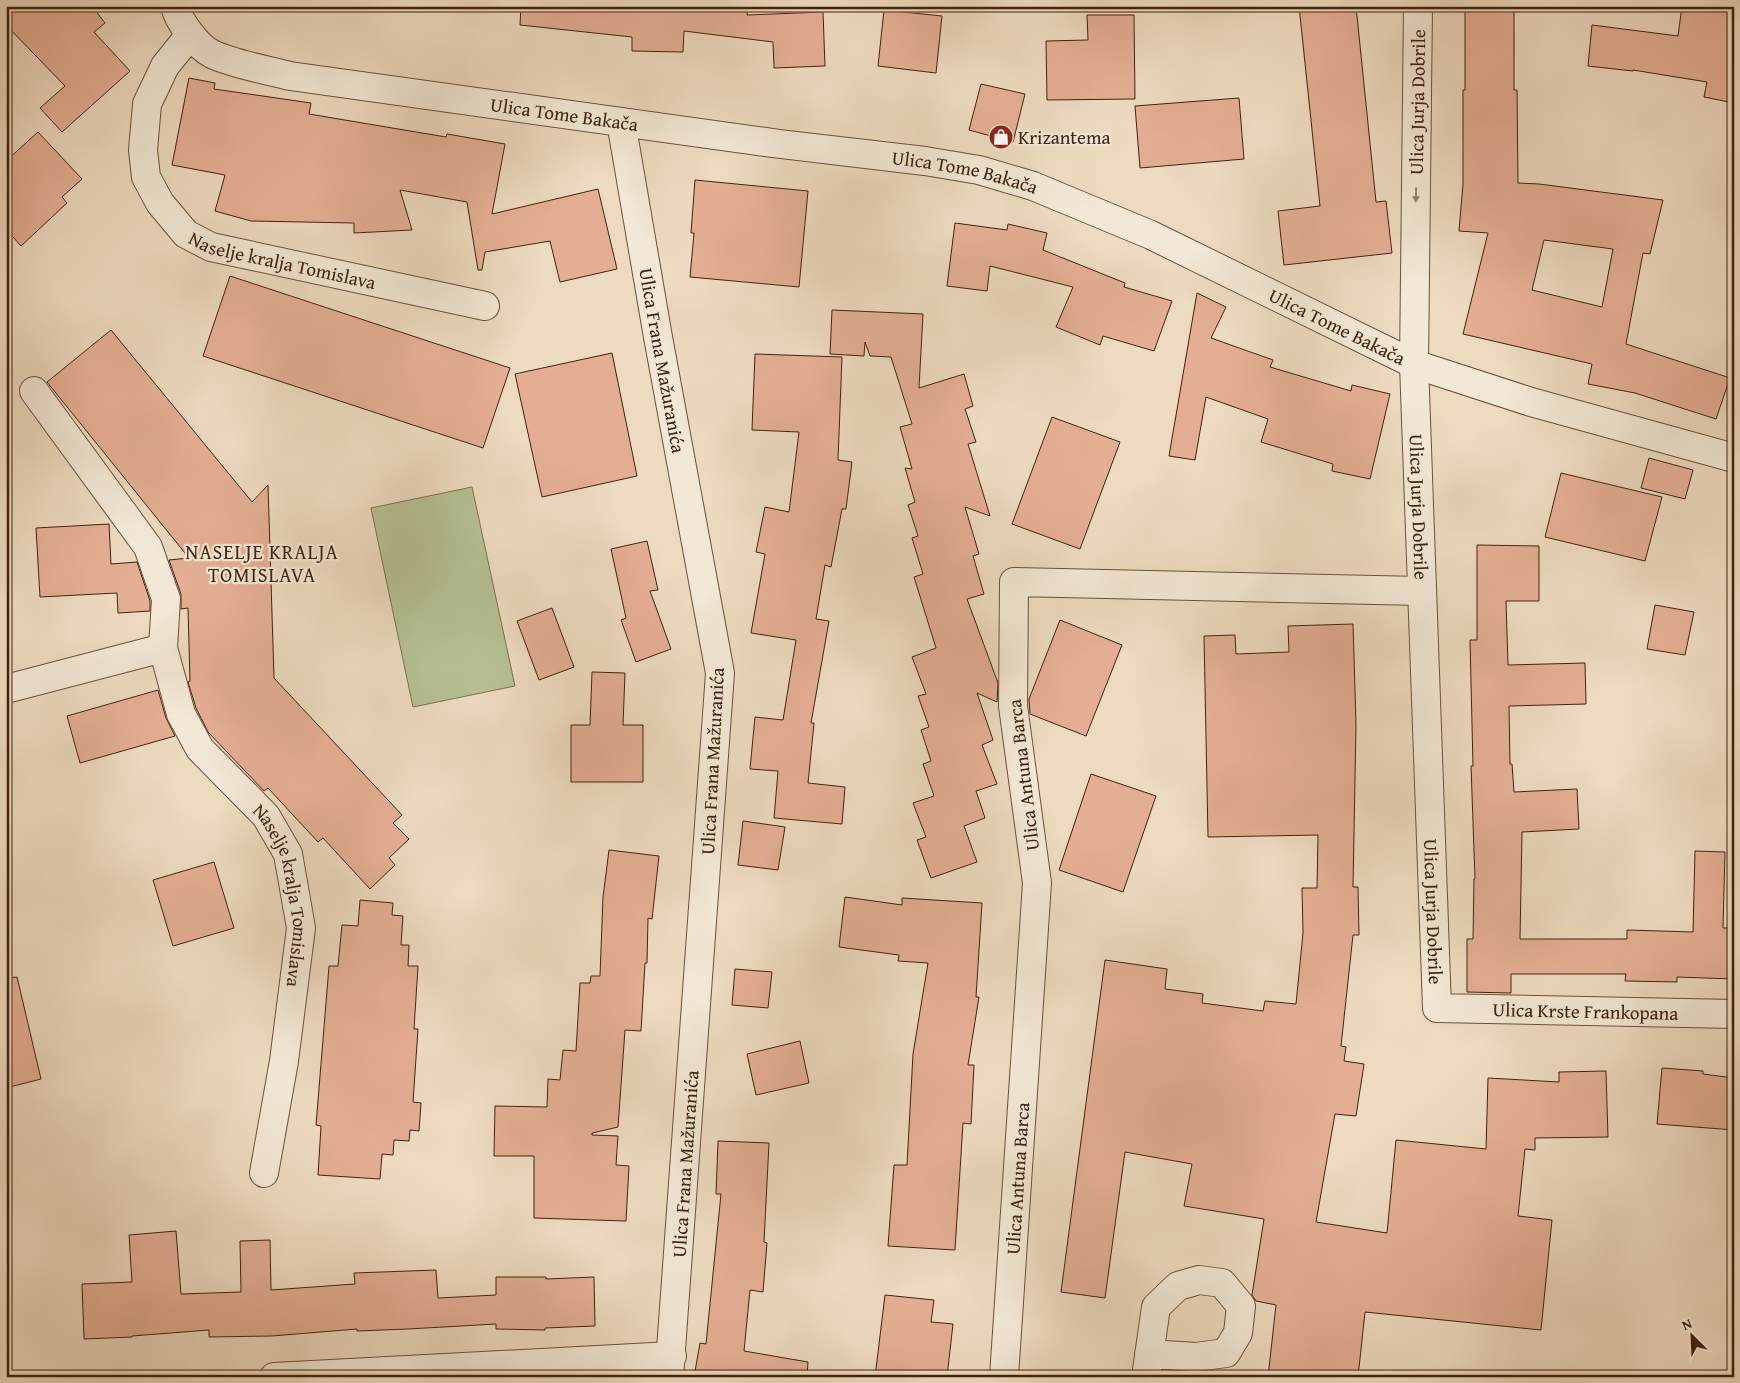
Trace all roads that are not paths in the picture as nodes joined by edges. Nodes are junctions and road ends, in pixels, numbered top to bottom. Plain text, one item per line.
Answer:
1 (174, 6) edge
2 (1418, 6) edge
3 (190, 35) junction
4 (621, 122) junction
5 (485, 306) dead end
6 (1414, 364) junction
7 (34, 391) dead end
8 (1734, 458) edge
9 (1422, 591) junction
10 (163, 648) junction
11 (6, 689) edge
12 (1437, 1008) joint
13 (1734, 1014) edge
14 (264, 1173) dead end
15 (671, 1367) edge
16 (274, 1377) edge
17 (1004, 1377) edge

1 - 3 street, Ulica Tome Bakača
2 -> 6 street, Ulica Jurja Dobrile
3 - 4 street, Ulica Tome Bakača
3 - 5 street, Naselje kralja Tomislava
4 - 6 street, Ulica Tome Bakača
4 - 15 street, Ulica Frana Mažuranića
6 - 8 street, Ulica Tome Bakača
6 - 9 street, Ulica Jurja Dobrile
7 - 10 street, Naselje kralja Tomislava
9 - 12 street, Ulica Jurja Dobrile
9 - 17 street, Ulica Antuna Barca
10 - 11 street
10 - 14 street, Naselje kralja Tomislava
12 - 13 street, Ulica Krste Frankopana
15 - 16 street

